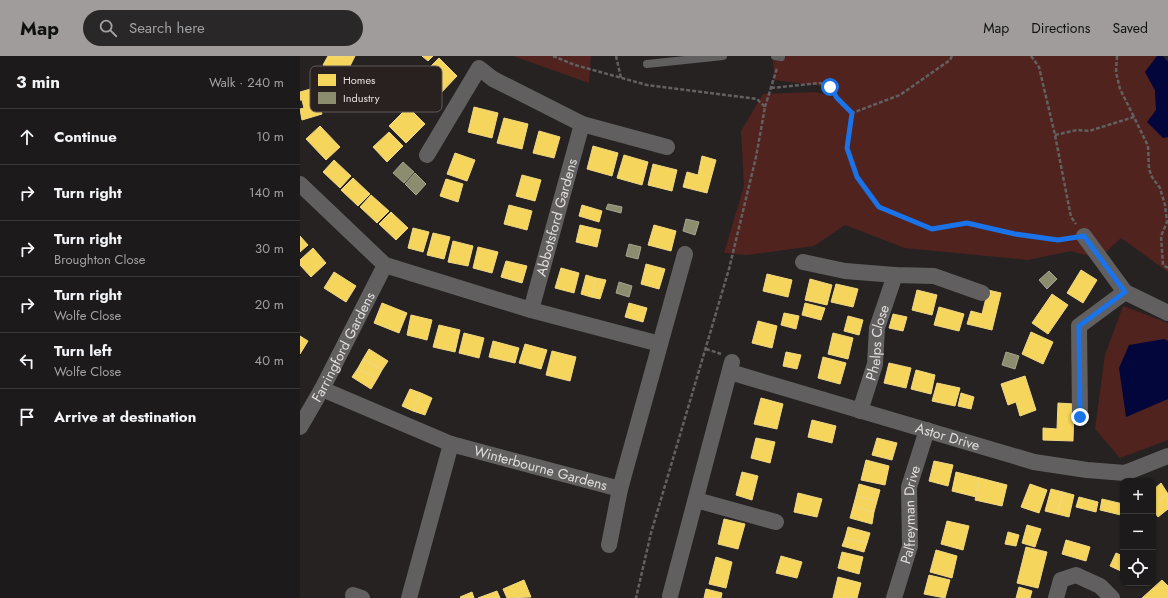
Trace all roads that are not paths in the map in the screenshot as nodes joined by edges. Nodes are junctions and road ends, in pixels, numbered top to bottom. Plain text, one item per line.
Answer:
1 (723, 56) edge
2 (647, 64) dead end
3 (582, 124) junction
4 (667, 147) dead end
5 (428, 155) dead end
6 (300, 184) edge
7 (1084, 236) road end
8 (685, 254) dead end
9 (803, 262) dead end
10 (385, 265) junction
11 (895, 276) junction
12 (1125, 292) junction
13 (982, 293) dead end
14 (531, 310) junction
15 (1168, 313) edge
16 (660, 344) junction
17 (322, 389) junction
18 (860, 411) junction
19 (1080, 417) dead end
20 (300, 427) edge
21 (927, 430) junction
22 (451, 444) junction
23 (1168, 456) edge
24 (620, 489) junction
25 (696, 500) junction
26 (776, 522) dead end
27 (609, 545) dead end
28 (670, 596) dead end
29 (409, 598) edge
30 (894, 598) edge
31 (1056, 598) edge
32 (1112, 598) edge

1 - 2 lane
3 - 4 street
3 - 5 street
3 - 14 street, Abbotsford Gardens
6 - 10 street
7 - 12 street
8 - 16 street, Winterbourne Gardens
9 - 11 street
10 - 14 street
10 - 17 street, Farringford Gardens
11 - 13 street
11 - 18 street, Phelps Close
12 - 15 street
12 - 19 street
14 - 16 street
16 - 24 street, Winterbourne Gardens
17 - 20 street, Farringford Gardens
17 - 22 street, Winterbourne Gardens
18 - 21 street, Astor Drive
18 - 25 street, Astor Drive
21 - 23 street, Astor Drive
21 - 30 street, Palfreyman Drive
22 - 24 street, Winterbourne Gardens
22 - 29 street
24 - 27 street
25 - 26 street
25 - 28 street, Astor Drive
31 - 32 street

